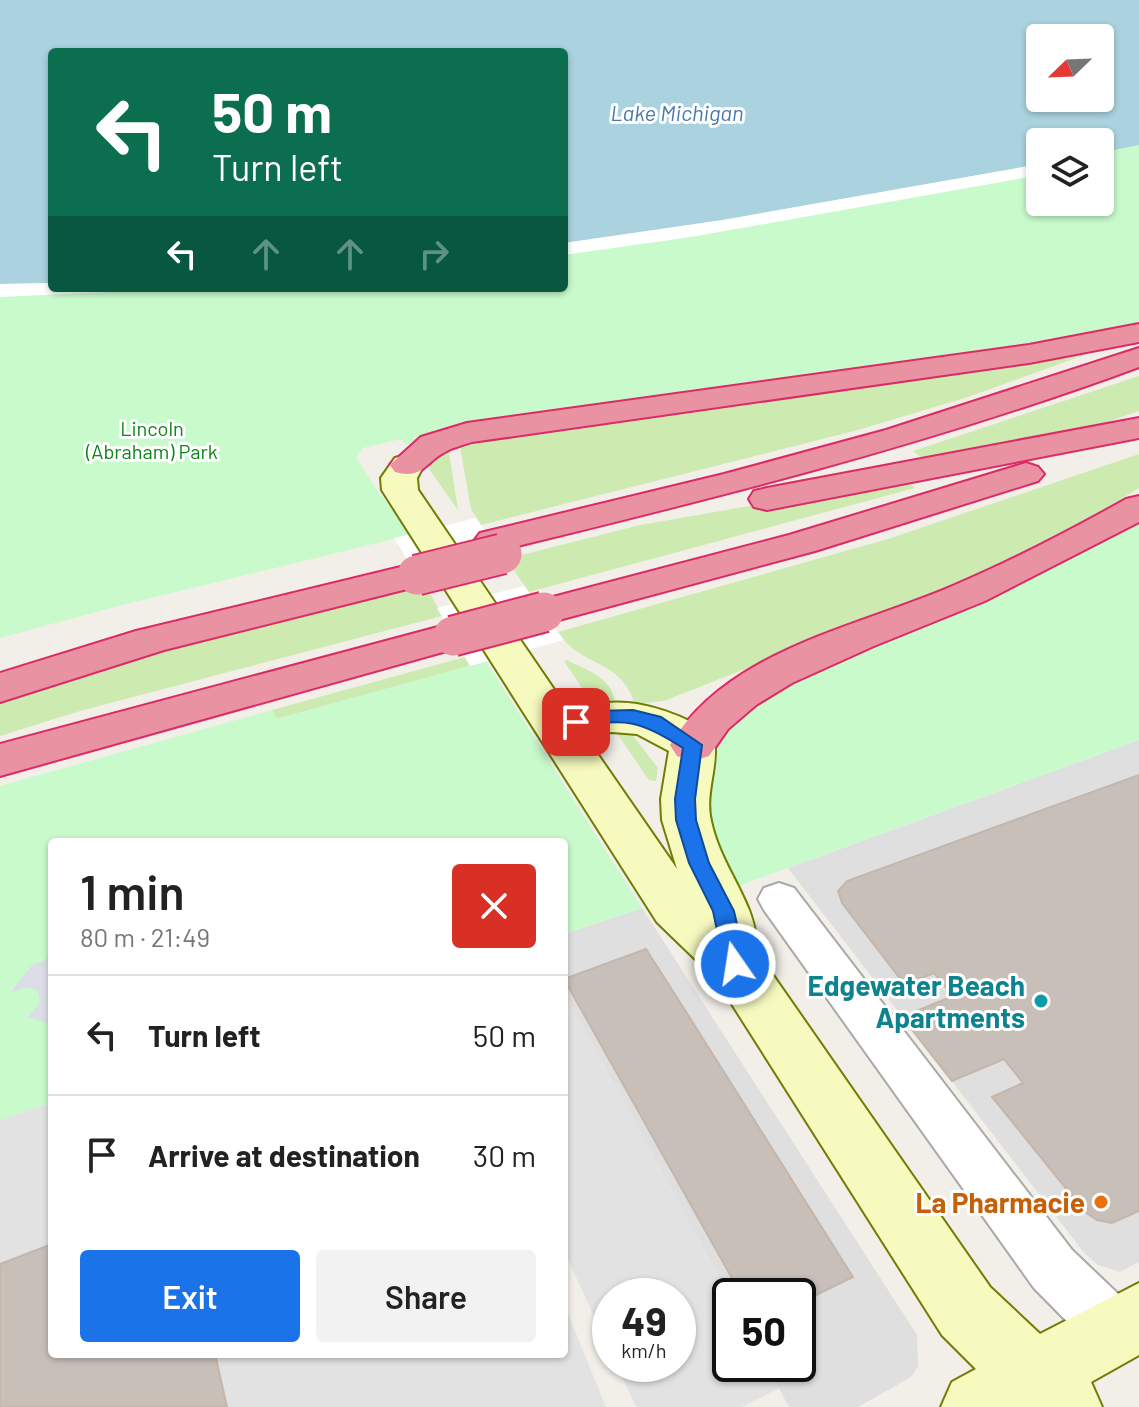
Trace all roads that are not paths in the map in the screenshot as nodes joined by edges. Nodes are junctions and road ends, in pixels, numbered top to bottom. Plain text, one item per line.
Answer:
1 (1139, 333) edge
2 (1139, 356) edge
3 (1139, 431) edge
4 (407, 465) joint
5 (1139, 507) edge
6 (497, 548) junction
7 (413, 568) junction
8 (0, 667) edge
9 (0, 688) edge
10 (557, 727) junction
11 (693, 745) junction
12 (0, 760) edge
13 (779, 899) dead end
14 (735, 964) junction
15 (1131, 1334) edge
16 (1025, 1397) edge

1 - 4 highway
2 - 6 highway
3 - 6 highway
3 - 12 highway, bridge
4 - 10 main road
5 - 11 highway
6 - 7 highway, bridge
7 - 8 highway
7 - 9 highway
10 - 11 main road
10 - 14 main road
11 - 14 main road
13 - 15 street
14 - 16 main road
15 - 16 main road

